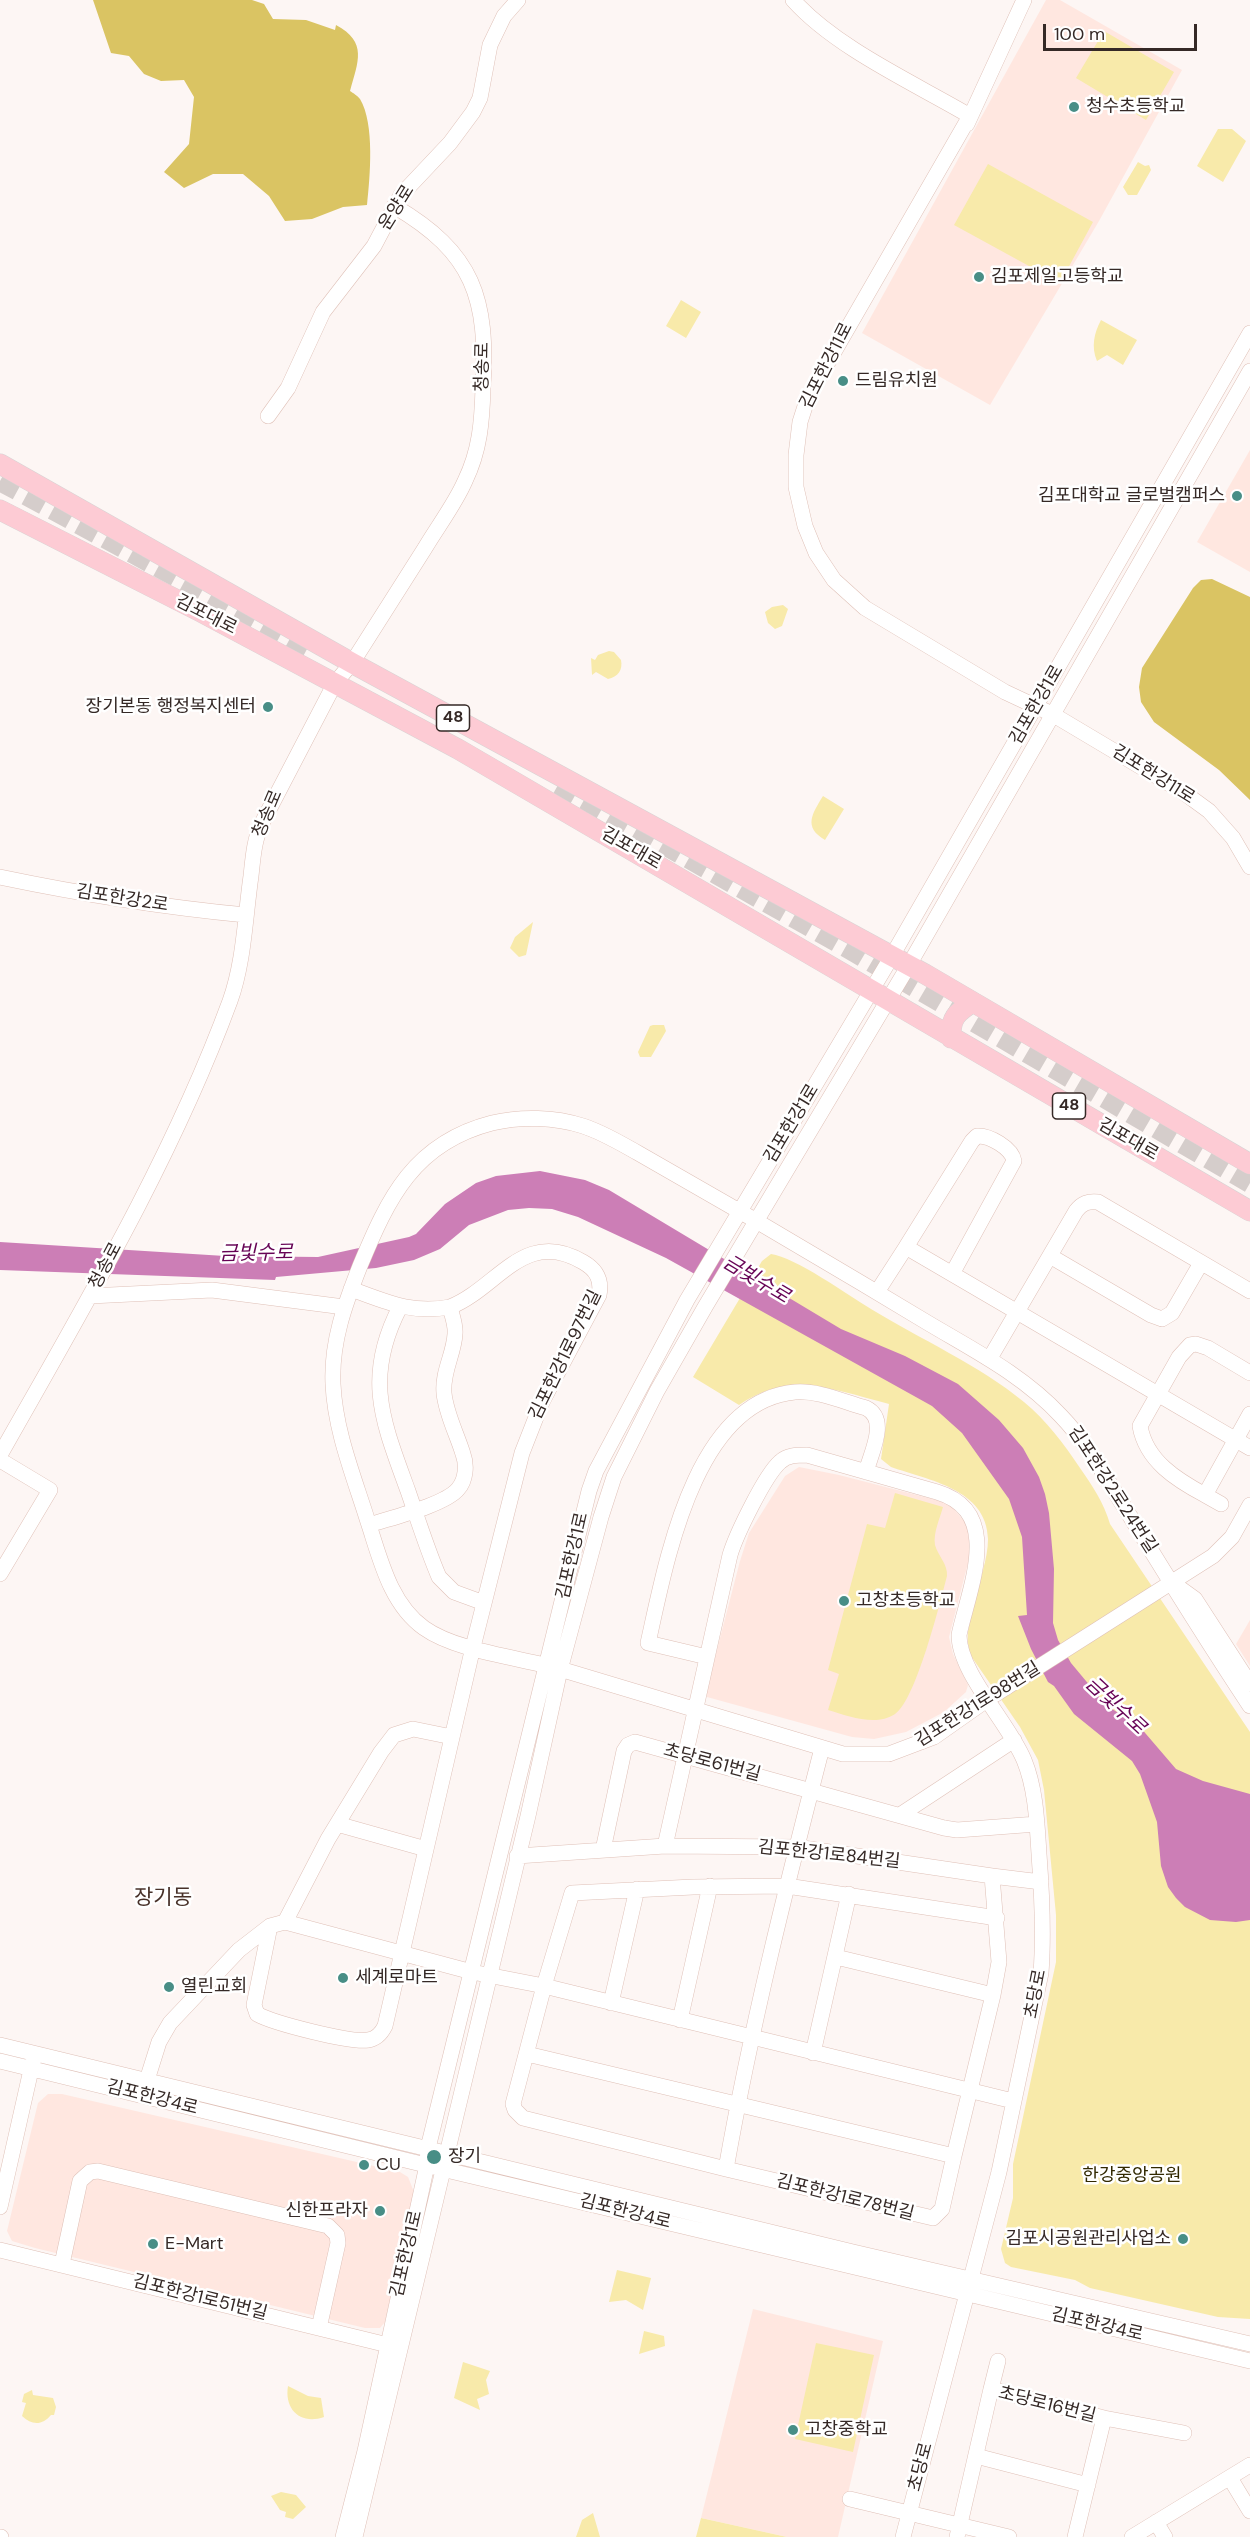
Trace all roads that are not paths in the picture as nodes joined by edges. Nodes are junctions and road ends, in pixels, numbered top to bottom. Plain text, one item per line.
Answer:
1 (518, 0) edge
2 (793, 0) edge
3 (1024, 0) edge
4 (970, 116) junction
5 (394, 206) junction
6 (1250, 333) edge
7 (1250, 371) edge
8 (268, 416) dead end
9 (0, 464) edge
10 (0, 510) edge
11 (352, 663) junction
12 (335, 683) junction
13 (1036, 705) junction
14 (1052, 714) junction
15 (1250, 867) edge
16 (0, 877) edge
17 (246, 915) junction
18 (900, 961) junction
19 (880, 995) junction
20 (973, 1002) junction
21 (951, 1038) junction
22 (1250, 1164) edge
23 (739, 1211) junction
24 (1250, 1211) edge
25 (756, 1221) junction
26 (906, 1247) junction
27 (1050, 1256) junction
28 (1201, 1263) junction
29 (952, 1274) junction
30 (352, 1287) junction
31 (93, 1291) junction
32 (1250, 1291) edge
33 (877, 1292) junction
34 (344, 1307) junction
35 (400, 1307) junction
36 (450, 1307) junction
37 (1017, 1311) junction
38 (990, 1358) junction
39 (1250, 1373) edge
40 (1159, 1394) junction
41 (1250, 1414) edge
42 (1236, 1439) junction
43 (1250, 1448) edge
44 (0, 1458) edge
45 (866, 1472) junction
46 (1205, 1495) junction
47 (1221, 1504) dead end
48 (1250, 1505) edge
49 (414, 1510) junction
50 (369, 1525) junction
51 (0, 1574) edge
52 (1172, 1583) junction
53 (484, 1603) junction
54 (473, 1647) junction
55 (707, 1657) junction
56 (554, 1668) junction
57 (1250, 1684) edge
58 (988, 1699) junction
59 (1250, 1706) edge
60 (696, 1711) junction
61 (452, 1737) junction
62 (1014, 1740) junction
63 (822, 1748) junction
64 (686, 1757) junction
65 (811, 1790) junction
66 (900, 1815) junction
67 (337, 1824) junction
68 (1037, 1824) junction
69 (665, 1846) junction
70 (796, 1847) junction
71 (426, 1849) junction
72 (603, 1850) junction
73 (517, 1856) junction
74 (992, 1876) junction
75 (1041, 1882) junction
76 (710, 1886) junction
77 (787, 1886) junction
78 (637, 1890) junction
79 (849, 1894) junction
80 (997, 1918) junction
81 (278, 1924) junction
82 (403, 1953) junction
83 (836, 1957) junction
84 (472, 1972) junction
85 (488, 1974) junction
86 (544, 1986) junction
87 (993, 1995) junction
88 (611, 2003) junction
89 (680, 2020) junction
90 (750, 2038) junction
91 (0, 2045) edge
92 (813, 2053) junction
93 (527, 2054) junction
94 (0, 2061) edge
95 (33, 2061) junction
96 (147, 2080) junction
97 (970, 2092) junction
98 (1013, 2101) junction
99 (737, 2104) junction
100 (428, 2148) junction
101 (447, 2152) junction
102 (954, 2156) junction
103 (427, 2165) junction
104 (442, 2169) junction
105 (726, 2169) junction
106 (0, 2207) edge
107 (0, 2250) edge
108 (62, 2264) junction
109 (970, 2286) junction
110 (320, 2328) junction
111 (1250, 2344) edge
112 (393, 2346) junction
113 (998, 2361) dead end
114 (1250, 2361) edge
115 (991, 2390) junction
116 (1104, 2418) junction
117 (1184, 2433) dead end
118 (976, 2456) junction
119 (1250, 2465) edge
120 (1230, 2478) junction
121 (1088, 2485) junction
122 (850, 2499) dead end
123 (1250, 2511) edge
124 (911, 2515) junction
125 (1156, 2522) junction
126 (958, 2532) edge
127 (343, 2537) edge
128 (355, 2537) edge
129 (903, 2537) edge
130 (908, 2537) edge
131 (1009, 2537) edge
132 (1075, 2537) edge
133 (1132, 2537) edge
134 (1165, 2537) edge

1 - 5 street, 운양로
2 - 4 street
3 - 4 street, 김포한강11로
4 - 13 street, 김포한강11로
5 - 8 street, 운양로
5 - 11 street, 청송로
6 - 13 street, 김포한강1로
7 - 14 street, 김포한강1로
9 - 11 main road, 김포대로 / 48
10 - 12 main road, 김포대로 / 48
11 - 12 street, 청송로
11 - 18 main road, 김포대로 / 48
12 - 17 street, 청송로
12 - 19 main road, 김포대로 / 48
13 - 14 street, 김포한강11로
13 - 18 street, 김포한강1로
14 - 15 street, 김포한강11로
14 - 18 street, 김포한강1로
16 - 17 street, 김포한강2로
17 - 31 street, 청송로
18 - 19 street, 김포한강1로
18 - 20 main road, 김포대로 / 48
19 - 21 main road, 김포대로 / 48
19 - 23 street, 김포한강1로
19 - 25 street, 김포한강1로
20 - 21 main road
20 - 22 main road, 김포대로 / 48
21 - 24 main road, 김포대로 / 48
23 - 25 street
23 - 30 street
23 - 56 street, 김포한강1로
25 - 33 street, 김포한강2로24번길
25 - 56 street, 김포한강1로
26 - 29 street
26 - 29 street
26 - 33 street
27 - 28 street
27 - 28 street
27 - 37 street
28 - 32 street
29 - 37 street
30 - 34 street
30 - 35 street, 김포한강1로97번길
31 - 34 street
31 - 44 street, 청송로
33 - 38 street, 김포한강2로24번길
34 - 50 street
35 - 36 street, 김포한강1로97번길
35 - 49 street
36 - 49 street
36 - 53 street, 김포한강1로97번길
37 - 38 street
37 - 40 street
38 - 52 street, 김포한강2로24번길
39 - 40 street
40 - 42 street
40 - 46 street
41 - 42 street
42 - 43 street
42 - 46 street
44 - 51 street
45 - 55 street
45 - 55 street
45 - 58 street, 초당로
46 - 47 street
48 - 52 street
49 - 50 street
49 - 53 street
50 - 54 street
52 - 57 street, 김포한강2로24번길
52 - 58 street, 김포한강1로98번길
52 - 59 street, 김포한강2로24번길
53 - 54 street, 김포한강1로97번길
54 - 56 street
54 - 61 street
55 - 60 street
56 - 60 street, 김포한강1로98번길
56 - 73 street, 김포한강1로
56 - 84 street, 김포한강1로
58 - 62 street, 초당로
58 - 63 street, 김포한강1로98번길
60 - 63 street, 김포한강1로98번길
60 - 64 street
61 - 67 street
61 - 71 street
62 - 66 street
62 - 68 street, 초당로
63 - 65 street
64 - 65 street, 초당로61번길
64 - 69 street
64 - 72 street, 초당로61번길
65 - 66 street, 초당로61번길
65 - 70 street
66 - 68 street, 초당로61번길
67 - 71 street
67 - 81 street
68 - 75 street, 초당로
69 - 70 street, 김포한강1로84번길
69 - 72 street, 김포한강1로84번길
70 - 74 street, 김포한강1로84번길
70 - 77 street
71 - 82 street
72 - 73 street, 김포한강1로84번길
73 - 85 street, 김포한강1로
74 - 75 street
74 - 80 street, 김포한강1로78번길
75 - 98 street, 초당로
76 - 77 street, 김포한강1로78번길
76 - 78 street, 김포한강1로78번길
76 - 89 street
77 - 79 street, 김포한강1로78번길
77 - 90 street
78 - 86 street, 김포한강1로78번길
78 - 88 street
79 - 80 street, 김포한강1로78번길
79 - 83 street
80 - 87 street, 김포한강1로78번길
81 - 82 street
81 - 82 street
81 - 96 street
82 - 84 street
83 - 87 street
83 - 92 street
84 - 85 street
84 - 100 street, 김포한강1로
85 - 86 street
85 - 101 street, 김포한강1로
86 - 88 street
86 - 93 street, 김포한강1로78번길
87 - 97 street, 김포한강1로78번길
88 - 89 street
89 - 90 street
90 - 92 street
90 - 99 street
91 - 95 street, 김포한강4로
92 - 97 street
93 - 99 street
93 - 105 street, 김포한강1로78번길
94 - 95 street, 김포한강4로
95 - 96 street, 김포한강4로
95 - 103 street, 김포한강4로
95 - 106 street
96 - 100 street, 김포한강4로
97 - 98 street
97 - 102 street, 김포한강1로78번길
98 - 109 street, 초당로
99 - 102 street
99 - 105 street
100 - 101 street, 김포한강4로
100 - 103 street, 김포한강1로
101 - 104 street, 김포한강1로
101 - 109 street, 김포한강4로
102 - 105 street, 김포한강1로78번길
103 - 104 street, 김포한강4로
103 - 112 street, 김포한강1로
104 - 109 street, 김포한강4로
104 - 112 street, 김포한강1로
107 - 108 street, 김포한강1로51번길
108 - 110 street, 김포한강1로51번길
108 - 110 street
109 - 111 street, 김포한강4로
109 - 114 street, 김포한강4로
109 - 124 street, 초당로
110 - 112 street, 김포한강1로51번길
112 - 127 street, 김포한강1로
112 - 128 street, 김포한강1로
113 - 115 street
115 - 116 street, 초당로16번길
115 - 118 street, 초당로16번길
116 - 117 street
116 - 121 street, 초당로16번길
118 - 121 street
118 - 126 street, 초당로16번길
119 - 120 street
120 - 123 street
120 - 125 street
121 - 132 street, 초당로16번길
122 - 124 street
124 - 126 street
124 - 129 street, 초당로
124 - 130 street, 초당로
125 - 133 street
125 - 134 street
126 - 131 street

